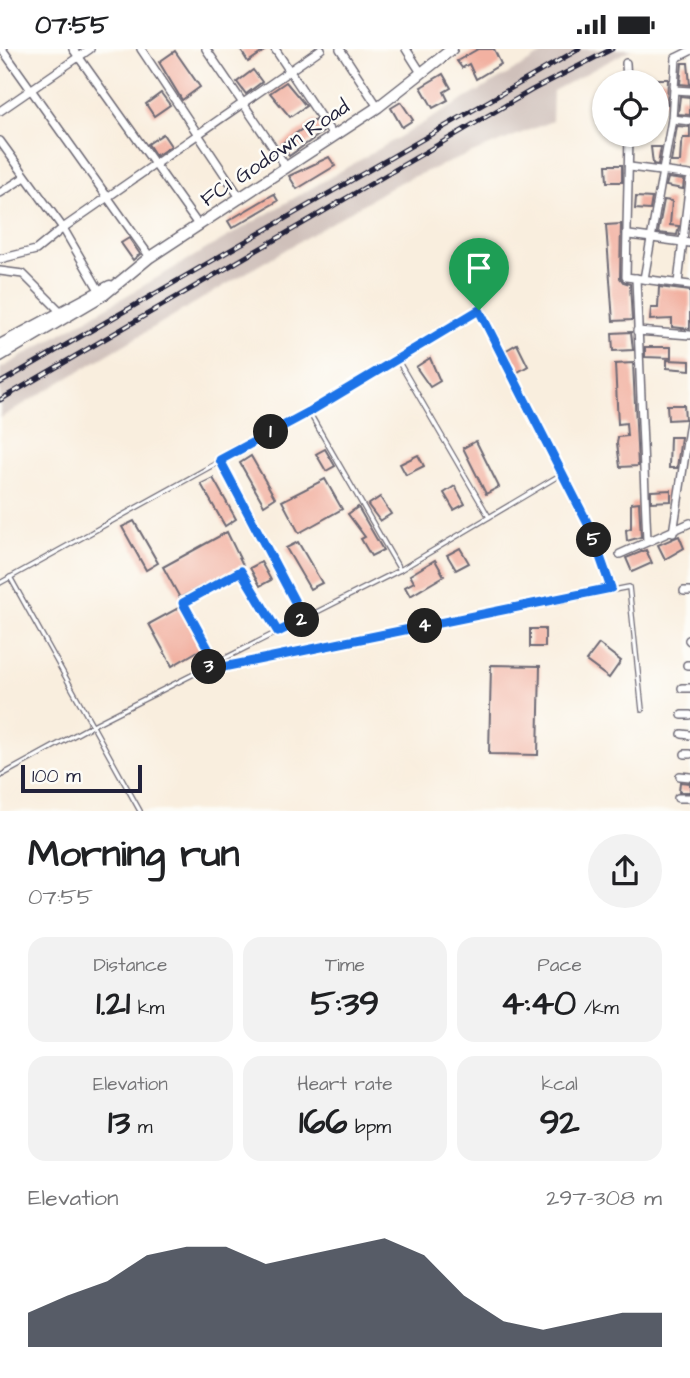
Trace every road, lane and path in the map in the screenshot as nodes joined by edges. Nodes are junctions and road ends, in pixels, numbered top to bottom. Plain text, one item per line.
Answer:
1 (2, 49) edge
2 (73, 49) edge
3 (90, 49) edge
4 (141, 49) edge
5 (206, 49) edge
6 (275, 49) edge
7 (321, 49) edge
8 (340, 49) edge
9 (406, 49) edge
10 (452, 49) edge
11 (690, 51) edge
12 (79, 58) junction
13 (676, 58) junction
14 (690, 59) edge
15 (626, 63) dead end
16 (626, 70) edge
17 (290, 71) junction
18 (421, 71) junction
19 (32, 90) junction
20 (674, 90) junction
21 (690, 91) edge
22 (245, 103) junction
23 (378, 107) junction
24 (0, 111) edge
25 (672, 119) junction
26 (690, 121) edge
27 (200, 135) junction
28 (334, 138) junction
29 (0, 141) edge
30 (629, 147) edge
31 (156, 164) junction
32 (630, 167) junction
33 (288, 169) junction
34 (664, 173) junction
35 (690, 176) edge
36 (25, 177) junction
37 (690, 181) edge
38 (0, 193) edge
39 (108, 197) junction
40 (242, 199) junction
41 (199, 227) junction
42 (62, 228) junction
43 (629, 235) junction
44 (650, 238) junction
45 (687, 243) edge
46 (150, 257) junction
47 (0, 258) edge
48 (0, 271) edge
49 (640, 279) junction
50 (678, 283) junction
51 (116, 284) junction
52 (690, 285) edge
53 (99, 290) junction
54 (60, 311) junction
55 (637, 331) junction
56 (690, 335) edge
57 (0, 345) edge
58 (0, 356) edge
59 (397, 359) junction
60 (309, 412) junction
61 (690, 422) edge
62 (220, 460) junction
63 (560, 475) junction
64 (488, 517) junction
65 (690, 523) edge
66 (673, 533) junction
67 (647, 541) junction
68 (620, 554) dead end
69 (400, 570) junction
70 (10, 577) junction
71 (0, 583) edge
72 (611, 588) junction
73 (304, 619) junction
74 (278, 632) junction
75 (216, 663) junction
76 (199, 672) junction
77 (642, 710) dead end
78 (93, 725) junction
79 (0, 776) edge
80 (680, 776) dead end
81 (690, 777) edge
82 (678, 798) dead end
83 (690, 799) edge
84 (139, 810) edge

1 - 19 street
2 - 12 street
3 - 12 street
4 - 27 street
5 - 22 street
6 - 17 street
7 - 17 street
8 - 23 street
9 - 18 street
10 - 18 street, FCI Godown Road
11 - 13 street
12 - 19 street
12 - 31 street
13 - 14 street
13 - 20 street
15 - 16 street
17 - 22 street
17 - 28 street
18 - 23 street, FCI Godown Road
19 - 24 street
19 - 39 street
20 - 21 street
20 - 25 street
22 - 27 street
22 - 33 street
23 - 28 street, FCI Godown Road
25 - 26 street
25 - 34 street
27 - 31 street
27 - 40 street
28 - 33 street, FCI Godown Road
29 - 36 street
30 - 32 street
31 - 39 street
31 - 41 street
32 - 34 street
32 - 43 street
33 - 40 street, FCI Godown Road
34 - 35 street
34 - 44 street
36 - 38 street
36 - 42 street
37 - 45 street
39 - 42 street
39 - 46 street
40 - 41 street, FCI Godown Road
41 - 46 street, FCI Godown Road
42 - 47 street
42 - 53 street
43 - 44 street
43 - 49 street
44 - 45 street
44 - 49 street
45 - 50 street
46 - 51 street, FCI Godown Road
48 - 54 street
49 - 50 street
49 - 55 street
50 - 52 street
51 - 53 street, FCI Godown Road
51 - 58 street, FCI Godown Road
53 - 54 street, FCI Godown Road
54 - 57 street, FCI Godown Road
55 - 56 street
55 - 67 street
59 - 60 lane
59 - 63 lane
59 - 64 lane
60 - 62 lane
60 - 69 lane
61 - 66 street
62 - 70 lane
62 - 73 lane
63 - 64 lane
63 - 72 lane
64 - 69 lane
65 - 66 street
66 - 67 street
67 - 68 street
69 - 73 lane
70 - 71 lane
70 - 78 lane
72 - 76 lane
72 - 77 lane
73 - 74 lane
74 - 75 lane
74 - 75 lane
75 - 76 lane
76 - 78 lane
78 - 79 lane
78 - 84 lane
80 - 81 street
82 - 83 street

